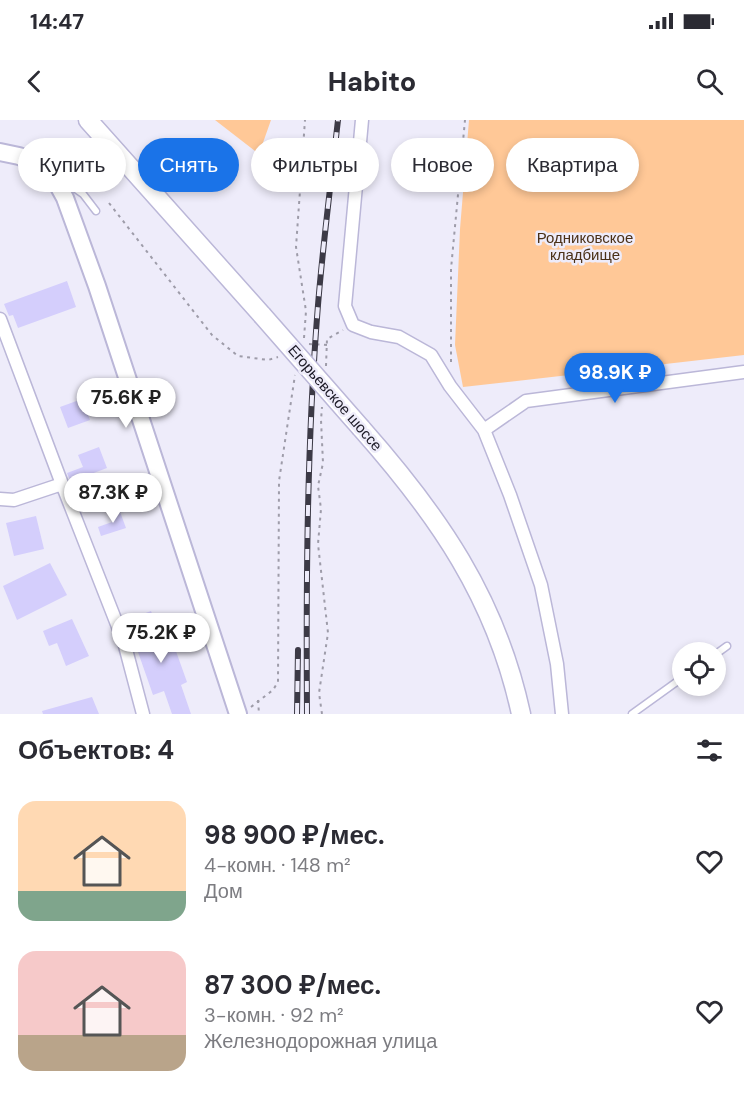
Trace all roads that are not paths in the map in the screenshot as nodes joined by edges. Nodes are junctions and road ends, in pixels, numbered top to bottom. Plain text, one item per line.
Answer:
1 (88, 120) edge
2 (362, 120) edge
3 (0, 153) edge
4 (18, 156) edge
5 (62, 192) edge
6 (79, 192) edge
7 (96, 211) dead end
8 (0, 319) edge
9 (744, 372) edge
10 (484, 430) junction
11 (62, 484) junction
12 (0, 500) edge
13 (672, 685) edge
14 (143, 714) edge
15 (238, 714) edge
16 (520, 714) edge
17 (562, 714) edge
18 (632, 714) edge

1 - 16 main road, Егорьевское шоссе, bridge
2 - 10 street
3 - 4 main road
5 - 15 main road
6 - 7 lane
8 - 11 street
9 - 10 street
10 - 17 street
11 - 12 street
11 - 14 street
13 - 18 lane

